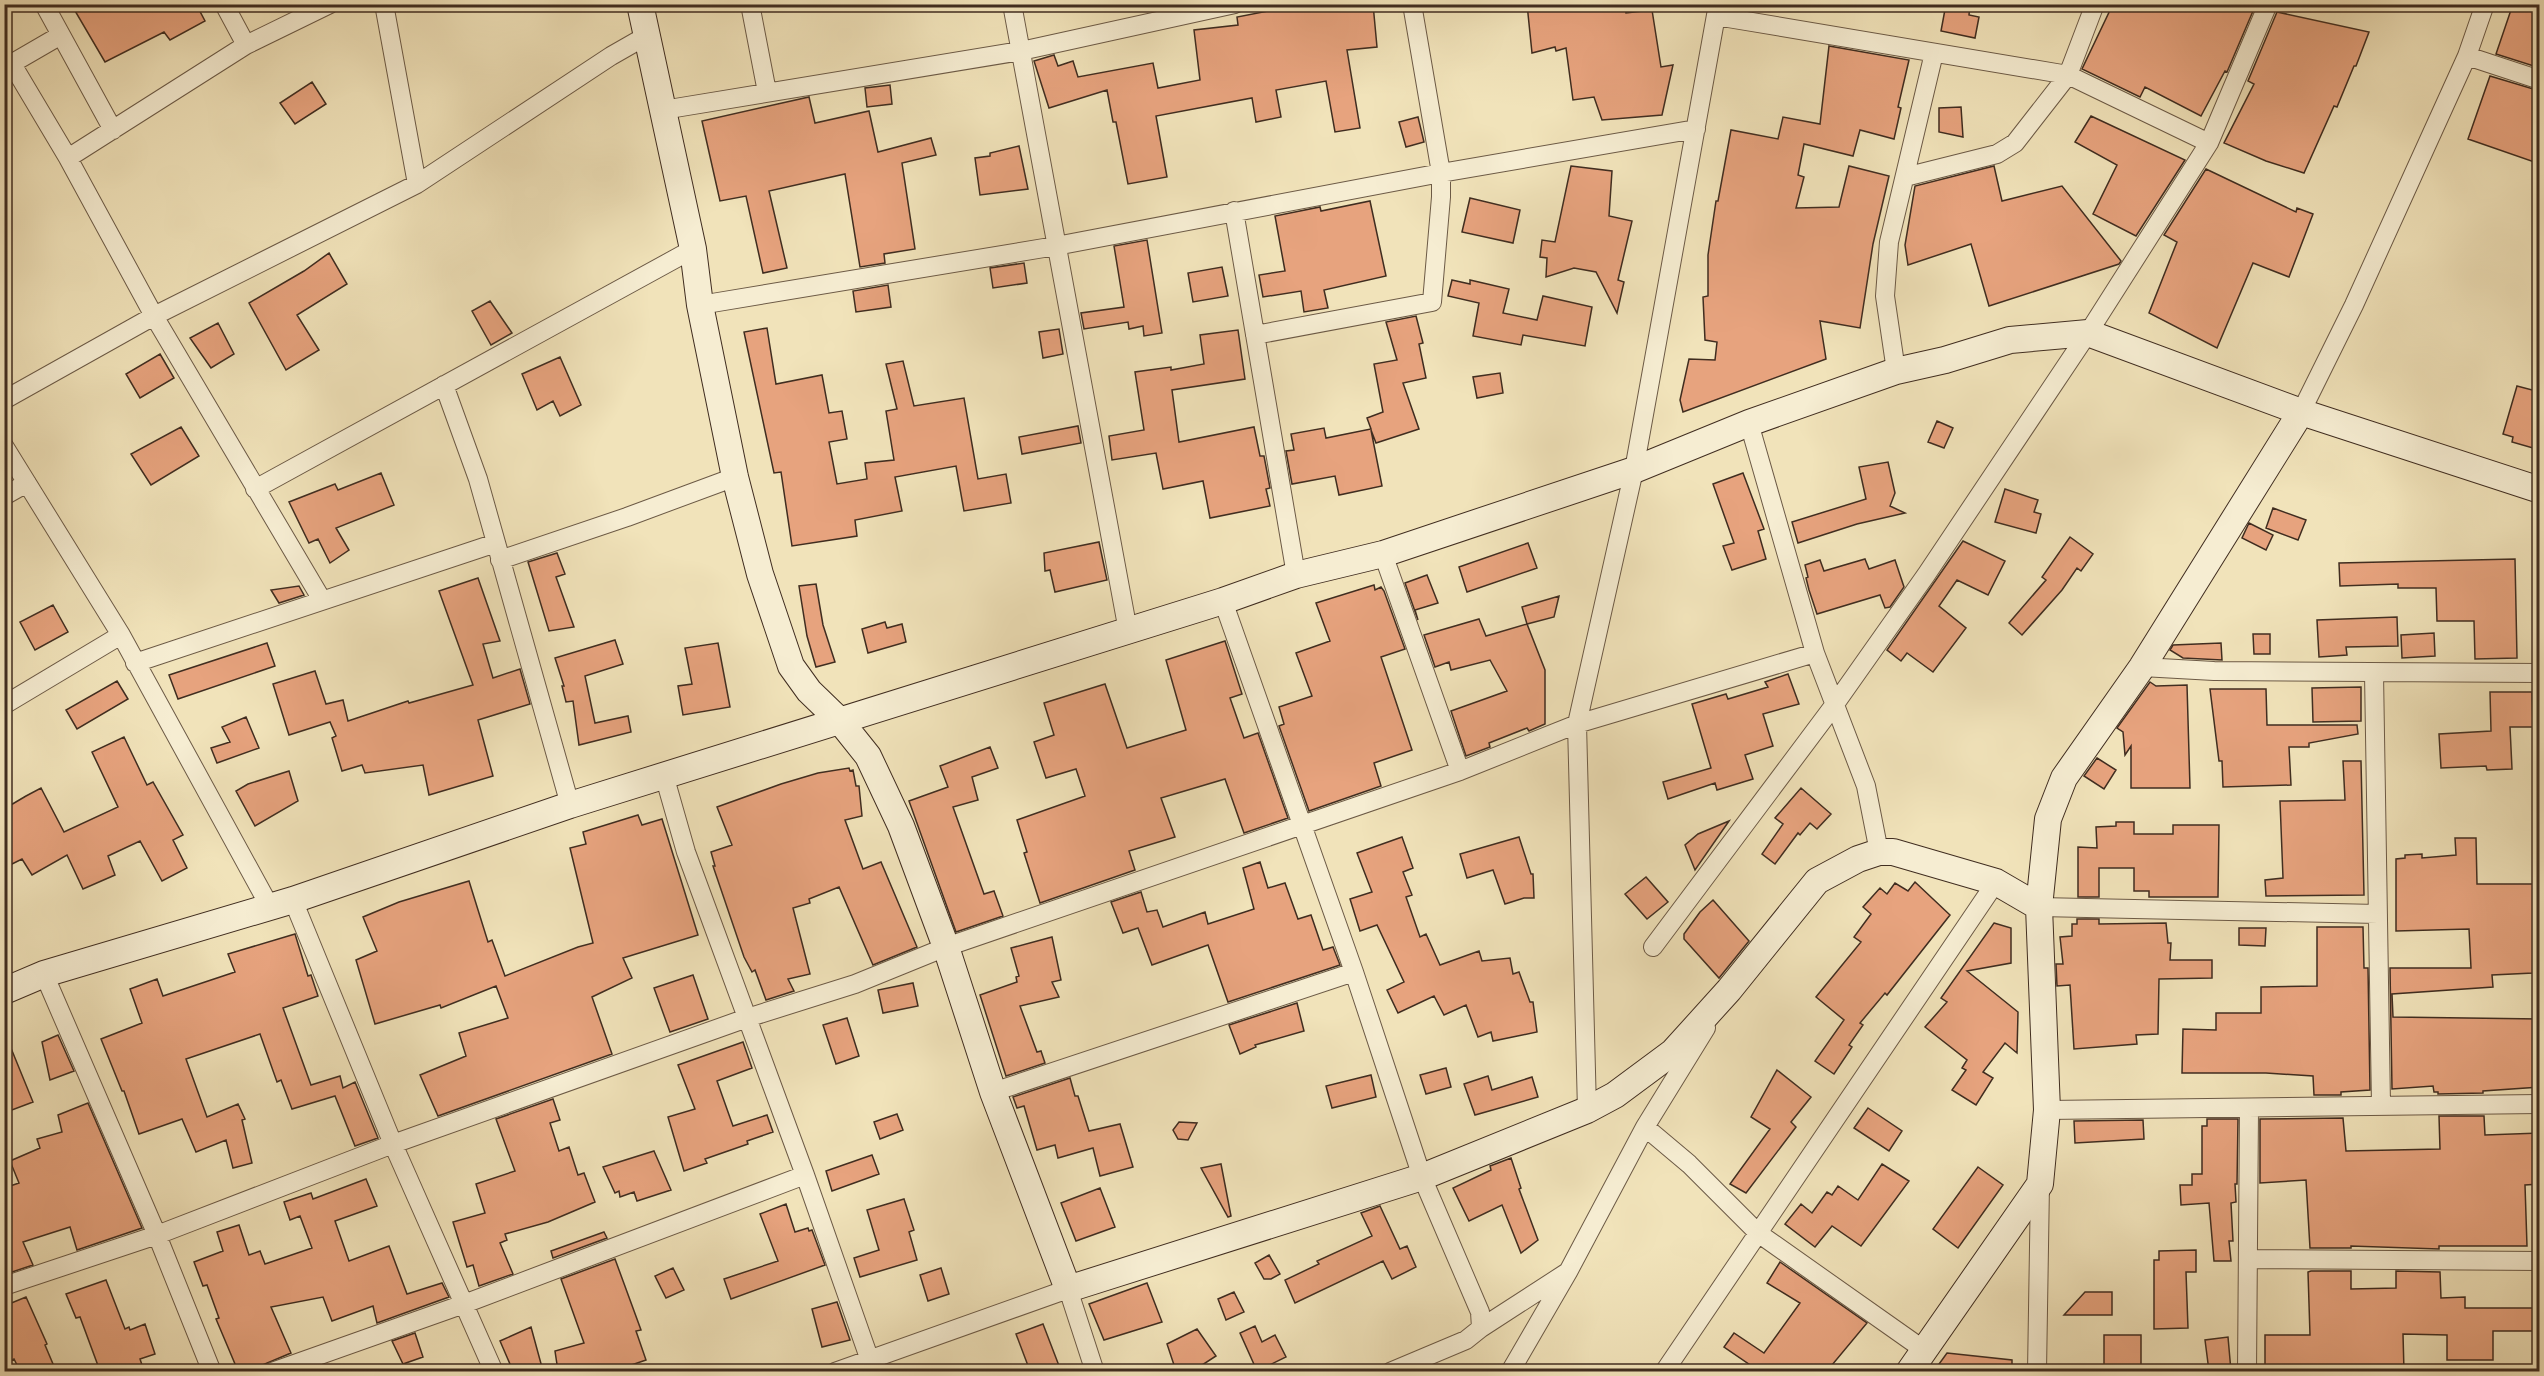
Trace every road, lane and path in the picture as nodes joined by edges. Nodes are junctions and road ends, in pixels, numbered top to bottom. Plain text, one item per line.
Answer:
1 (44, 4) edge
2 (224, 4) edge
3 (330, 4) edge
4 (384, 4) edge
5 (640, 4) edge
6 (750, 4) edge
7 (1012, 4) edge
8 (1235, 4) edge
9 (1412, 4) edge
10 (2095, 4) edge
11 (2268, 4) edge
12 (2485, 4) edge
13 (1212, 7) edge
14 (1717, 10) edge
15 (61, 35) junction
16 (646, 36) junction
17 (246, 45) junction
18 (1022, 51) junction
19 (1934, 53) junction
20 (2468, 56) junction
21 (8, 66) edge
22 (2068, 75) junction
23 (2540, 80) edge
24 (767, 92) junction
25 (663, 110) junction
26 (1696, 129) junction
27 (113, 130) junction
28 (2209, 143) junction
29 (68, 158) junction
30 (1441, 173) junction
31 (1905, 177) junction
32 (417, 184) junction
33 (1234, 212) junction
34 (1056, 246) junction
35 (693, 249) junction
36 (700, 305) junction
37 (154, 316) junction
38 (2088, 333) junction
39 (1255, 335) junction
40 (1896, 371) junction
41 (444, 385) junction
42 (4, 400) edge
43 (2301, 412) junction
44 (1749, 423) junction
45 (4, 446) edge
46 (1634, 470) junction
47 (735, 477) junction
48 (27, 483) junction
49 (255, 489) junction
50 (2540, 490) edge
51 (4, 496) edge
52 (498, 552) junction
53 (1383, 554) junction
54 (1296, 575) junction
55 (322, 600) junction
56 (1224, 601) junction
57 (1128, 631) junction
58 (121, 635) junction
59 (1815, 653) junction
60 (135, 663) junction
61 (2142, 667) junction
62 (2374, 673) junction
63 (2540, 673) edge
64 (1835, 704) junction
65 (4, 705) edge
66 (840, 721) junction
67 (1577, 724) junction
68 (1460, 771) junction
69 (664, 775) junction
70 (570, 805) junction
71 (1303, 826) junction
72 (1880, 852) junction
73 (1996, 882) junction
74 (282, 903) junction
75 (2039, 907) junction
76 (2378, 914) junction
77 (946, 947) junction
78 (1653, 947) dead end
79 (1354, 972) junction
80 (44, 974) junction
81 (1729, 990) junction
82 (4, 991) edge
83 (747, 1018) junction
84 (993, 1092) junction
85 (2540, 1104) edge
86 (2381, 1105) junction
87 (1587, 1110) junction
88 (2047, 1110) junction
89 (2249, 1110) junction
90 (1645, 1127) junction
91 (393, 1144) junction
92 (805, 1175) junction
93 (1422, 1177) junction
94 (2040, 1185) junction
95 (1758, 1233) junction
96 (157, 1235) junction
97 (2248, 1259) junction
98 (2540, 1261) edge
99 (1568, 1272) junction
100 (4, 1286) edge
101 (1068, 1289) junction
102 (464, 1304) junction
103 (1481, 1328) junction
104 (1924, 1350) junction
105 (872, 1365) edge
106 (212, 1371) edge
107 (272, 1371) edge
108 (494, 1371) edge
109 (835, 1371) edge
110 (1095, 1371) edge
111 (1390, 1371) edge
112 (1510, 1371) edge
113 (1664, 1371) edge
114 (1909, 1371) edge
115 (2037, 1371) edge
116 (2247, 1371) edge

1 - 15 street
2 - 17 street
3 - 17 street
4 - 32 street
5 - 16 street
6 - 24 street
7 - 18 street
8 - 13 street
9 - 30 street
10 - 22 street
11 - 28 street
12 - 20 street
13 - 18 street
14 - 19 street
14 - 26 street
15 - 21 street
15 - 27 street
16 - 25 street
16 - 32 street
17 - 27 street
18 - 24 street
18 - 34 street
19 - 22 street
19 - 31 street
20 - 23 street
20 - 43 street
21 - 29 street
22 - 28 street
22 - 31 street
24 - 25 street
25 - 35 street
26 - 30 street
26 - 46 street
27 - 29 street
28 - 38 street
29 - 37 street
30 - 33 street
30 - 39 street
31 - 40 street
32 - 37 street
33 - 34 street
33 - 39 street
34 - 36 street
34 - 57 street
35 - 36 street
35 - 41 street
36 - 47 street
37 - 42 street
37 - 49 street
38 - 40 street
38 - 43 street
38 - 64 street
39 - 54 street
40 - 44 street
41 - 49 street
41 - 52 street
43 - 50 street
43 - 61 street
44 - 46 street
44 - 59 street
45 - 48 street
46 - 53 street
46 - 67 street
47 - 52 street
47 - 66 street
48 - 51 street
48 - 58 street
49 - 55 street
52 - 55 street
52 - 70 street
53 - 54 street
53 - 68 street
54 - 56 street
55 - 60 street
56 - 57 street
56 - 71 street
57 - 66 street
58 - 60 street
58 - 65 street
59 - 64 street
59 - 67 street
60 - 74 street
61 - 62 street
61 - 75 street
62 - 63 street
62 - 76 street
64 - 72 street
64 - 78 street
66 - 69 street
66 - 77 street
67 - 68 street
67 - 87 street
68 - 71 street
69 - 70 street
69 - 83 street
70 - 74 street
71 - 77 street
71 - 79 street
72 - 73 street
72 - 81 street
73 - 75 street
73 - 95 street
74 - 80 street
74 - 91 street
75 - 76 street
75 - 88 street
76 - 86 street
77 - 83 street
77 - 84 street
79 - 84 street
79 - 93 street
80 - 82 street
80 - 96 street
81 - 87 street
81 - 90 street
83 - 91 street
83 - 92 street
84 - 101 street
85 - 86 street
86 - 89 street
87 - 93 street
88 - 89 street
88 - 94 street
89 - 97 street
90 - 95 street
90 - 99 street
91 - 96 street
91 - 102 street
92 - 102 street
92 - 105 street
93 - 101 street
93 - 103 street
94 - 104 street
94 - 115 street
95 - 104 street
95 - 113 street
96 - 100 street
96 - 106 street
97 - 98 street
97 - 116 street
99 - 103 street
99 - 112 street
101 - 105 street
101 - 110 street
102 - 107 street
102 - 108 street
103 - 111 street
104 - 114 street
105 - 109 street

